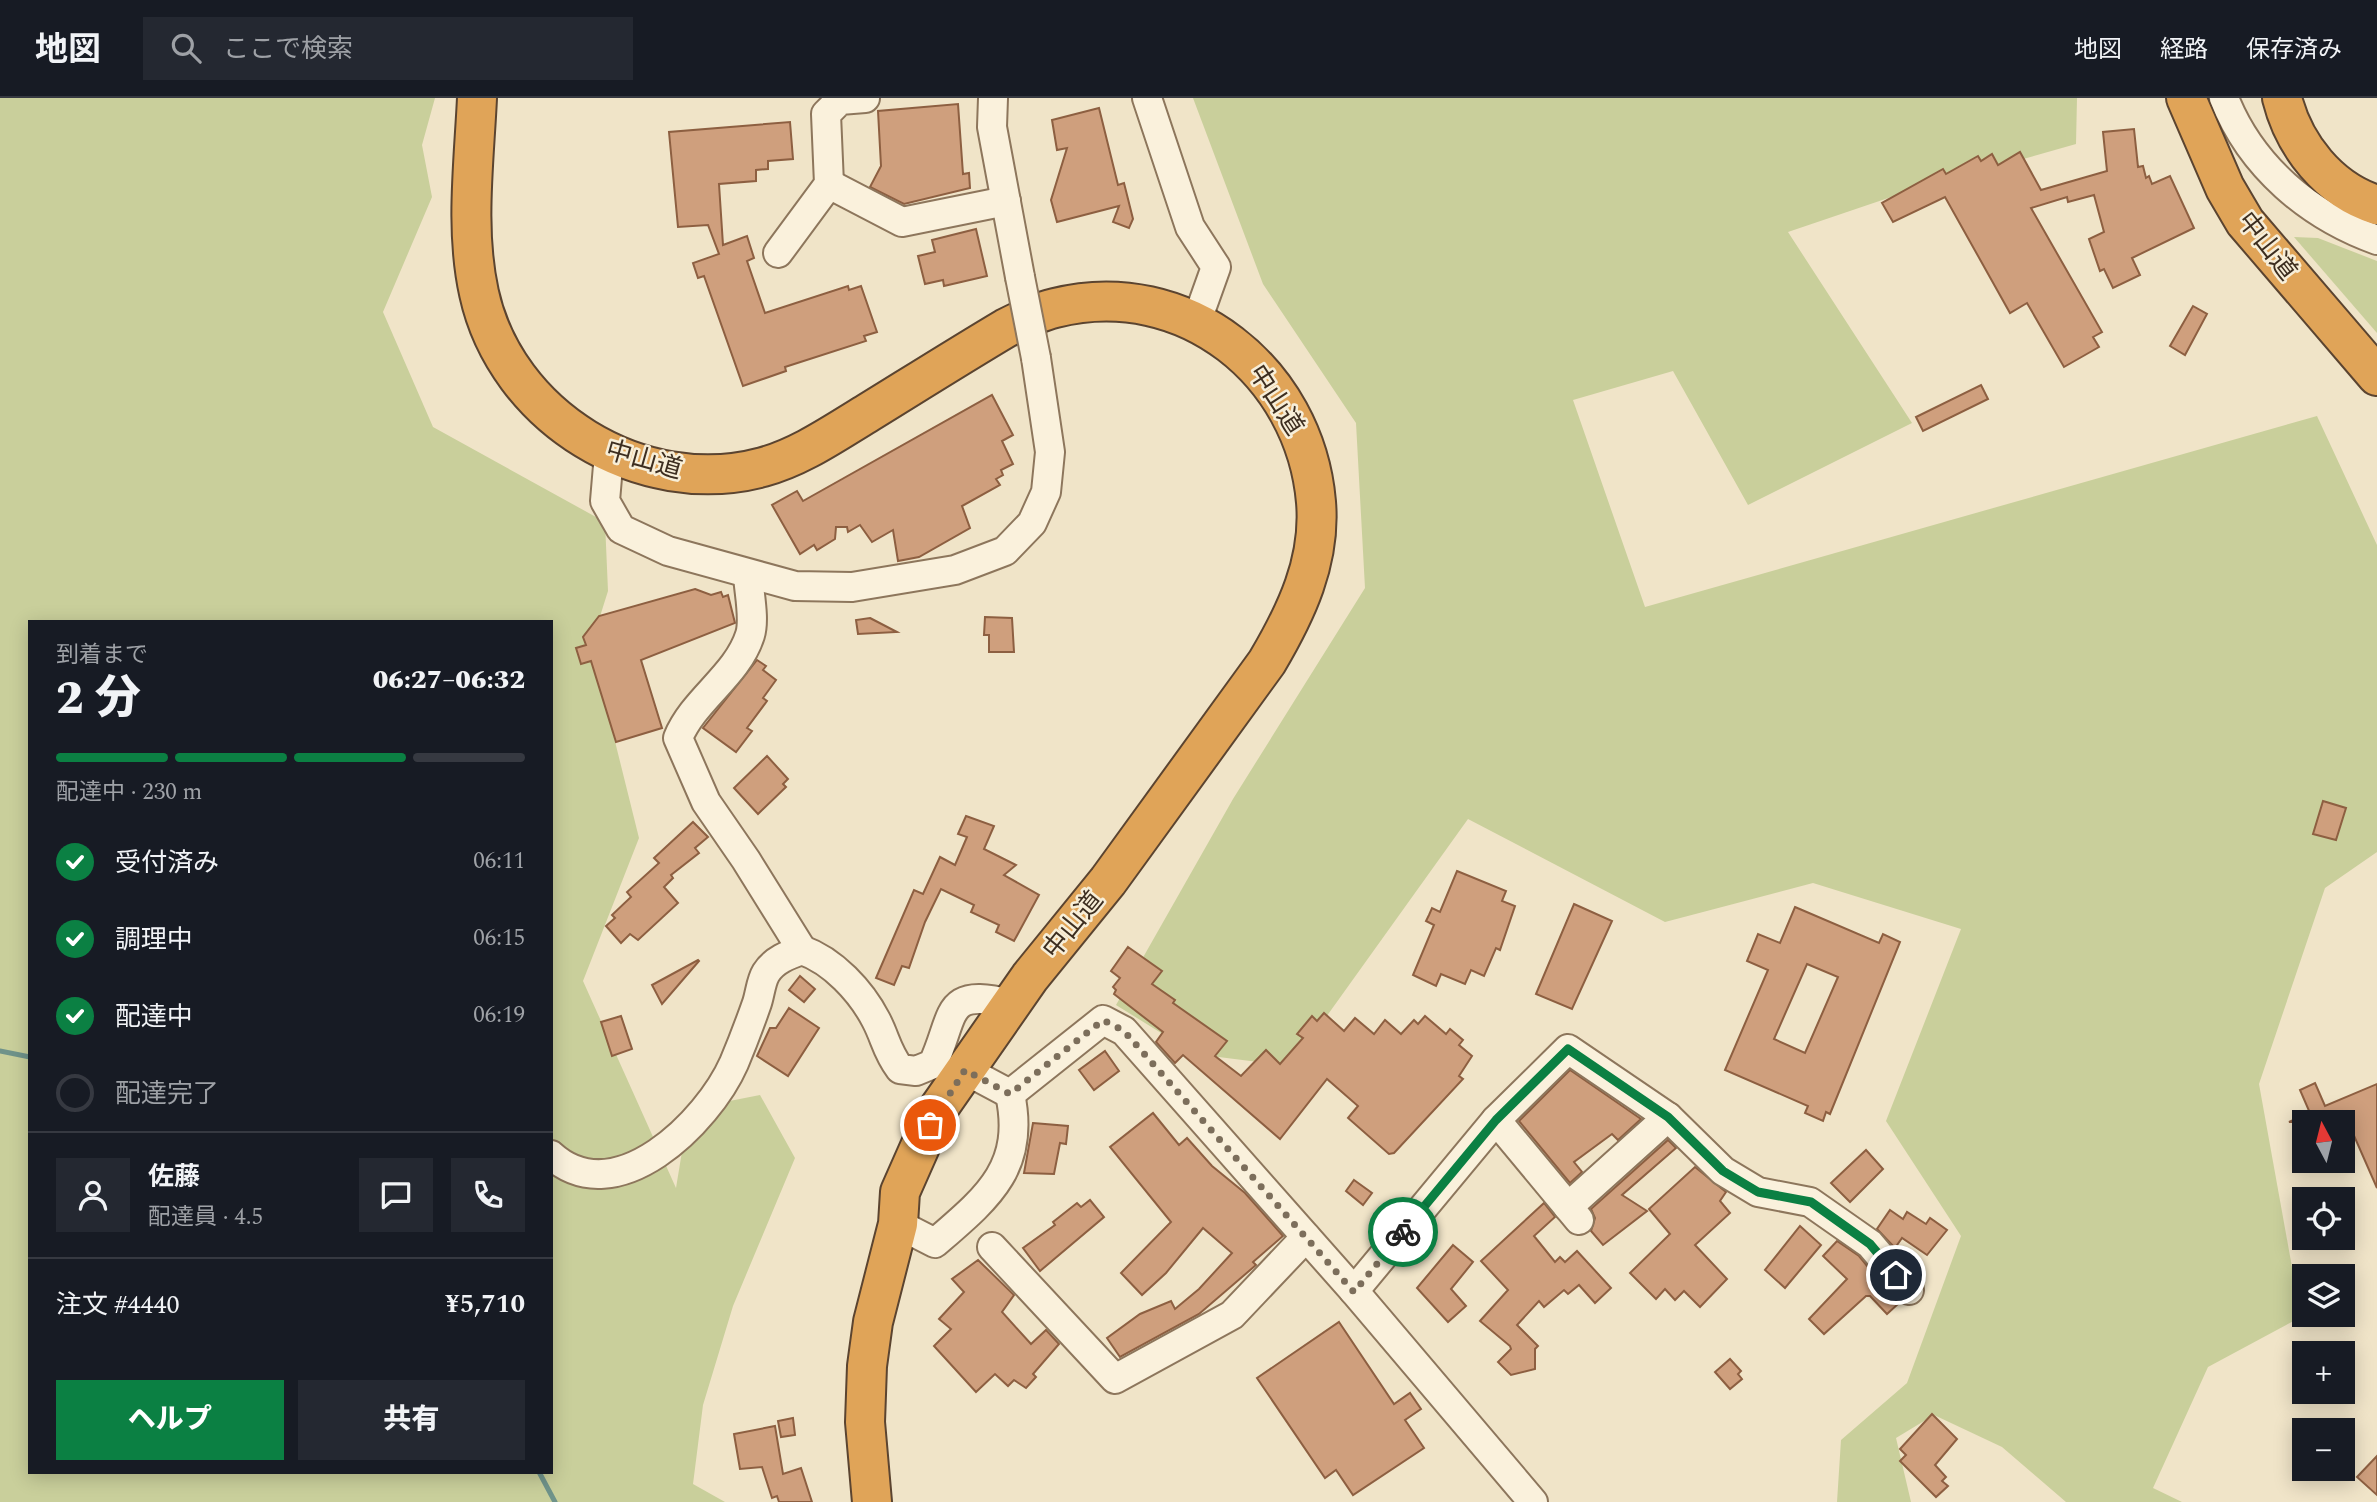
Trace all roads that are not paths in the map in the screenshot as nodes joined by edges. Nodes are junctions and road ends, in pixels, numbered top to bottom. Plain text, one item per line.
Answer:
1 (477, 98) edge
2 (865, 98) edge
3 (993, 98) edge
4 (1147, 98) edge
5 (2186, 98) edge
6 (2224, 98) edge
7 (2282, 98) edge
8 (830, 184) junction
9 (1006, 201) junction
10 (2377, 205) edge
11 (2377, 240) edge
12 (778, 253) dead end
13 (1196, 323) junction
14 (2377, 376) edge
15 (609, 454) junction
16 (748, 575) junction
17 (802, 950) junction
18 (1011, 1004) junction
19 (965, 1070) junction
20 (1010, 1094) junction
21 (1668, 1117) junction
22 (1496, 1120) junction
23 (553, 1157) edge
24 (898, 1224) junction
25 (1306, 1237) junction
26 (992, 1247) dead end
27 (1909, 1290) dead end
28 (1354, 1292) junction
29 (872, 1502) edge
30 (1533, 1502) edge

1 - 15 highway, 中山道
2 - 8 street
3 - 9 street
4 - 13 street
5 - 14 highway, 中山道
6 - 11 street
7 - 10 highway
8 - 9 street
8 - 12 street
9 - 16 street, bridge
13 - 15 highway, 中山道
13 - 18 highway, 中山道
15 - 16 street
16 - 17 street
17 - 18 street
17 - 23 street
18 - 19 highway, 中山道
19 - 20 street
19 - 24 highway, 中山道
20 - 24 street
20 - 25 street
21 - 22 street
21 - 22 street
21 - 27 street
22 - 28 street
24 - 29 highway, 中山道
25 - 26 street
25 - 28 street
28 - 30 street

